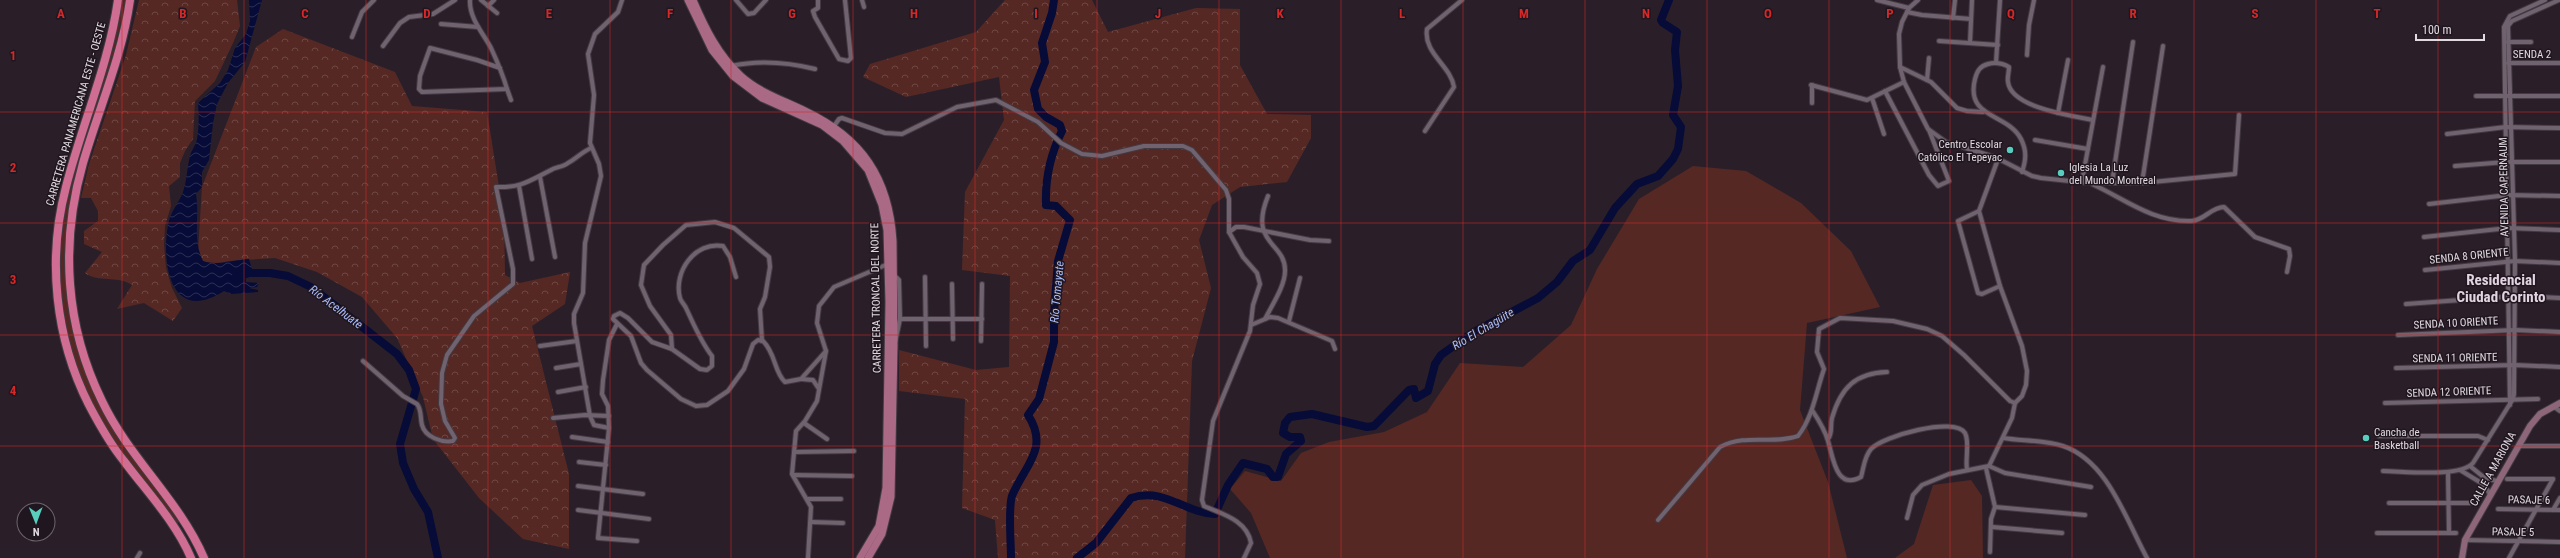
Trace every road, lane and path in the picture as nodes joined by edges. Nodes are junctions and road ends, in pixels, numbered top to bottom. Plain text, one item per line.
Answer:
1 (118, 0) edge
2 (130, 0) edge
3 (374, 0) edge
4 (455, 0) edge
5 (470, 0) edge
6 (481, 0) edge
7 (494, 0) edge
8 (622, 0) edge
9 (688, 0) edge
10 (693, 0) edge
11 (736, 0) edge
12 (766, 0) edge
13 (818, 0) edge
14 (845, 0) edge
15 (862, 0) edge
16 (1462, 0) edge
17 (1878, 0) edge
18 (1918, 0) edge
19 (1955, 0) edge
20 (1972, 0) edge
21 (2000, 0) edge
22 (2034, 0) edge
23 (2545, 0) edge
24 (2556, 0) edge
25 (2546, 5) junction
26 (488, 6) junction
27 (864, 7) dead end
28 (1908, 10) junction
29 (497, 13) dead end
30 (1953, 18) junction
31 (1971, 19) junction
32 (441, 24) dead end
33 (478, 27) junction
34 (352, 37) dead end
35 (1939, 41) dead end
36 (2133, 42) dead end
37 (2503, 42) junction
38 (2509, 42) junction
39 (2532, 42) dead end
40 (1970, 43) junction
41 (1998, 45) junction
42 (383, 46) dead end
43 (2163, 46) dead end
44 (2027, 55) dead end
45 (1929, 58) dead end
46 (2068, 60) dead end
47 (1996, 63) junction
48 (2504, 63) junction
49 (2510, 63) junction
50 (2560, 63) edge
51 (731, 66) junction
52 (1900, 67) junction
53 (2103, 67) dead end
54 (500, 68) junction
55 (815, 69) dead end
56 (1927, 80) junction
57 (1904, 82) junction
58 (508, 89) junction
59 (1885, 91) junction
60 (2505, 94) junction
61 (2510, 94) junction
62 (2476, 96) dead end
63 (2560, 96) edge
64 (1872, 98) junction
65 (511, 100) dead end
66 (1812, 103) dead end
67 (1984, 112) junction
68 (2058, 113) junction
69 (804, 114) junction
70 (2239, 115) dead end
71 (2093, 120) junction
72 (823, 123) junction
73 (834, 126) junction
74 (2506, 127) junction
75 (2512, 127) junction
76 (2560, 128) edge
77 (1928, 129) junction
78 (1425, 131) dead end
79 (1884, 134) dead end
80 (2448, 134) dead end
81 (2036, 140) dead end
82 (592, 148) junction
83 (2088, 149) junction
84 (1998, 159) junction
85 (2506, 162) junction
86 (2512, 162) junction
87 (2560, 162) edge
88 (2455, 166) dead end
89 (2022, 172) junction
90 (540, 176) junction
91 (2082, 181) junction
92 (2089, 183) junction
93 (2112, 183) junction
94 (2142, 183) junction
95 (519, 186) junction
96 (2510, 195) junction
97 (1268, 196) dead end
98 (2560, 196) edge
99 (2429, 204) dead end
100 (1979, 211) junction
101 (2508, 228) junction
102 (2514, 228) junction
103 (1262, 230) junction
104 (2560, 230) edge
105 (1229, 232) junction
106 (2424, 237) dead end
107 (1329, 241) dead end
108 (555, 257) dead end
109 (532, 259) dead end
110 (2508, 261) junction
111 (2515, 261) junction
112 (2560, 263) edge
113 (888, 264) junction
114 (2425, 270) dead end
115 (2287, 272) dead end
116 (894, 274) junction
117 (736, 277) dead end
118 (926, 277) dead end
119 (1300, 278) dead end
120 (952, 284) dead end
121 (982, 284) dead end
122 (2000, 286) junction
123 (2509, 296) junction
124 (2515, 296) junction
125 (2560, 298) edge
126 (2406, 304) dead end
127 (926, 318) junction
128 (953, 318) junction
129 (900, 319) junction
130 (982, 319) junction
131 (1265, 319) junction
132 (1289, 321) junction
133 (617, 324) junction
134 (1251, 325) junction
135 (2509, 330) junction
136 (2515, 330) junction
137 (2560, 332) edge
138 (2398, 335) dead end
139 (953, 339) dead end
140 (577, 341) junction
141 (762, 341) junction
142 (981, 341) dead end
143 (894, 345) junction
144 (540, 346) dead end
145 (926, 346) dead end
146 (672, 349) junction
147 (1335, 349) dead end
148 (826, 351) junction
149 (363, 361) dead end
150 (582, 364) junction
151 (2515, 365) junction
152 (2509, 366) junction
153 (2560, 367) edge
154 (556, 368) dead end
155 (2396, 368) dead end
156 (1887, 372) dead end
157 (801, 379) junction
158 (586, 387) junction
159 (819, 389) junction
160 (558, 392) dead end
161 (2511, 399) junction
162 (2538, 399) dead end
163 (2015, 402) junction
164 (2385, 403) dead end
165 (2560, 403) edge
166 (2553, 406) junction
167 (1812, 410) junction
168 (2560, 411) edge
169 (590, 416) junction
170 (609, 416) junction
171 (553, 418) dead end
172 (804, 423) junction
173 (609, 428) junction
174 (2379, 436) dead end
175 (572, 437) dead end
176 (2003, 438) junction
177 (1828, 439) junction
178 (828, 440) dead end
179 (2488, 440) junction
180 (608, 442) junction
181 (2518, 446) junction
182 (2560, 446) edge
183 (854, 451) dead end
184 (794, 452) junction
185 (579, 462) dead end
186 (606, 465) junction
187 (2470, 466) junction
188 (1988, 467) junction
189 (1967, 469) junction
190 (2460, 470) junction
191 (2383, 471) dead end
192 (2448, 472) junction
193 (793, 476) junction
194 (852, 476) dead end
195 (2471, 476) junction
196 (2486, 478) junction
197 (2507, 479) dead end
198 (2498, 481) junction
199 (2483, 484) junction
200 (578, 486) dead end
201 (2091, 487) dead end
202 (601, 490) junction
203 (643, 494) dead end
204 (2490, 494) junction
205 (2560, 498) edge
206 (807, 499) junction
207 (841, 499) dead end
208 (2389, 503) dead end
209 (2448, 503) junction
210 (2470, 503) dead end
211 (1995, 506) junction
212 (2498, 509) dead end
213 (2534, 509) junction
214 (578, 510) dead end
215 (2553, 510) junction
216 (2560, 510) edge
217 (600, 513) junction
218 (2085, 516) dead end
219 (182, 518) junction
220 (1907, 518) dead end
221 (649, 519) dead end
222 (1658, 520) dead end
223 (811, 522) junction
224 (843, 523) dead end
225 (174, 526) junction
226 (1992, 527) junction
227 (2062, 533) dead end
228 (2449, 533) junction
229 (2456, 533) dead end
230 (192, 534) junction
231 (2378, 534) dead end
232 (182, 540) junction
233 (2465, 540) junction
234 (637, 541) dead end
235 (2517, 541) junction
236 (2560, 542) edge
237 (1990, 552) dead end
238 (140, 553) dead end
239 (137, 558) edge
240 (191, 558) edge
241 (204, 558) edge
242 (808, 558) edge
243 (860, 558) edge
244 (868, 558) edge
245 (1244, 558) edge
246 (2147, 558) edge
247 (2462, 558) edge
248 (2509, 558) edge

1 - 225 highway, CARRETERA PANAMERICANA ESTE - OESTE
2 - 219 highway, CARRETERA PANAMERICANA ESTE - OESTE
3 - 34 street
4 - 42 street
5 - 33 street
6 - 26 street
7 - 26 street
8 - 82 street
9 - 69 main road, CARRETERA TRONCAL DEL NORTE
10 - 51 main road, CARRETERA TRONCAL DEL NORTE
11 - 12 street
13 - 14 street
15 - 27 street
16 - 78 street
17 - 28 street
18 - 28 street
19 - 30 street
20 - 31 street
21 - 41 street
22 - 44 street
23 - 25 street
23 - 37 street, AVENIDA CAPERNAUM
24 - 25 street, AVENIDA CAPERNAUM
25 - 38 street, AVENIDA CAPERNAUM
26 - 29 street
28 - 30 street
28 - 52 street
30 - 31 street
31 - 40 street
32 - 33 street
33 - 54 street
35 - 40 street
36 - 93 street
37 - 38 street
37 - 48 street, AVENIDA CAPERNAUM
38 - 39 street
38 - 49 street, AVENIDA CAPERNAUM
40 - 41 street
41 - 47 street
43 - 94 street
45 - 56 street
46 - 68 street
47 - 67 street
47 - 68 street
48 - 49 street, SENDA 2
48 - 60 street, AVENIDA CAPERNAUM
49 - 50 street, SENDA 2
49 - 61 street, AVENIDA CAPERNAUM
51 - 55 street
51 - 69 main road, CARRETERA TRONCAL DEL NORTE
52 - 56 street
52 - 57 street
53 - 71 street
54 - 58 street
54 - 58 street
56 - 67 street
57 - 59 street
57 - 77 street
58 - 65 street
59 - 64 street
59 - 77 street
60 - 61 street
60 - 62 street
60 - 74 street, AVENIDA CAPERNAUM
61 - 63 street
61 - 75 street, AVENIDA CAPERNAUM
64 - 66 street
64 - 79 street
67 - 89 street
68 - 71 street
69 - 72 main road, CARRETERA TRONCAL DEL NORTE
70 - 94 street
71 - 83 street
72 - 73 main road, CARRETERA TRONCAL DEL NORTE
72 - 113 main road, CARRETERA TRONCAL DEL NORTE
73 - 105 street
73 - 116 main road, CARRETERA TRONCAL DEL NORTE
74 - 75 street
74 - 80 street
74 - 85 street, AVENIDA CAPERNAUM
75 - 76 street
75 - 86 street, AVENIDA CAPERNAUM
77 - 84 street
81 - 83 street
82 - 90 street
82 - 140 street
83 - 91 street
84 - 89 street
84 - 100 street
85 - 86 street
85 - 88 street
85 - 96 street, AVENIDA CAPERNAUM
86 - 87 street
86 - 96 street, AVENIDA CAPERNAUM
89 - 91 street
90 - 95 street
90 - 108 street
91 - 92 street
92 - 93 street
92 - 115 street
93 - 94 street
95 - 109 street
95 - 149 street
96 - 98 street
96 - 99 street
96 - 101 street, AVENIDA CAPERNAUM
96 - 102 street, AVENIDA CAPERNAUM
97 - 103 street
100 - 122 street
100 - 122 street
101 - 102 street
101 - 106 street
101 - 110 street, AVENIDA CAPERNAUM
102 - 104 street
102 - 111 street, AVENIDA CAPERNAUM
103 - 105 street
103 - 107 street
103 - 131 street
105 - 134 street
110 - 111 street, SENDA 8 ORIENTE
110 - 114 street, SENDA 8 ORIENTE
110 - 123 street, AVENIDA CAPERNAUM
111 - 112 street, SENDA 8 ORIENTE
111 - 124 street, AVENIDA CAPERNAUM
113 - 148 street
113 - 243 main road, CARRETERA TRONCAL DEL NORTE
116 - 129 street
116 - 143 main road, CARRETERA TRONCAL DEL NORTE
117 - 146 street
118 - 127 street
119 - 132 street
120 - 128 street
121 - 130 street
122 - 163 street
123 - 124 street
123 - 126 street
123 - 135 street, AVENIDA CAPERNAUM
124 - 125 street
124 - 136 street, AVENIDA CAPERNAUM
127 - 128 street
127 - 129 street
127 - 145 street
128 - 130 street
128 - 139 street
129 - 143 street
130 - 142 street
131 - 132 street
131 - 134 street
132 - 147 street
133 - 141 street
133 - 146 street
133 - 170 street
134 - 245 street
135 - 136 street, SENDA 10 ORIENTE
135 - 138 street, SENDA 10 ORIENTE
135 - 152 street, AVENIDA CAPERNAUM
136 - 137 street, SENDA 10 ORIENTE
136 - 151 street, AVENIDA CAPERNAUM
140 - 144 street
140 - 150 street
141 - 146 street
141 - 157 street
143 - 244 main road, CARRETERA TRONCAL DEL NORTE
148 - 157 street
148 - 159 street
150 - 154 street
150 - 158 street
151 - 152 street, SENDA 11 ORIENTE
151 - 153 street, SENDA 11 ORIENTE
151 - 161 street, AVENIDA CAPERNAUM
152 - 155 street, SENDA 11 ORIENTE
152 - 161 street, AVENIDA CAPERNAUM
156 - 177 street
157 - 159 street
158 - 160 street
158 - 169 street
159 - 172 street
161 - 162 street, SENDA 12 ORIENTE
161 - 164 street, SENDA 12 ORIENTE
161 - 179 street, AVENIDA CAPERNAUM
163 - 167 street
163 - 176 street
165 - 166 main road, CALLE A MARIONA
166 - 168 street
166 - 181 main road, CALLE A MARIONA
167 - 177 street
167 - 222 street
169 - 170 street
169 - 171 street
169 - 173 street
170 - 173 street
172 - 178 street
172 - 184 street
173 - 180 street
174 - 179 street
175 - 180 street
176 - 188 street
176 - 246 street
177 - 189 street
179 - 187 street, AVENIDA CAPERNAUM
180 - 186 street
181 - 182 street
181 - 198 main road, CALLE A MARIONA
183 - 184 street
184 - 193 street
185 - 186 street
186 - 202 street
187 - 190 street
187 - 195 street
187 - 196 street
188 - 189 street
188 - 201 street
188 - 211 street
189 - 220 street
190 - 192 street
190 - 195 street
191 - 192 street
192 - 209 street
193 - 194 street
193 - 206 street
195 - 199 street
196 - 198 street
196 - 199 street
197 - 213 street
198 - 204 main road, CALLE A MARIONA
199 - 204 street
200 - 202 street
202 - 203 street
202 - 217 street
204 - 233 main road, CALLE A MARIONA
205 - 215 street
206 - 207 street
206 - 223 street
208 - 209 street
209 - 210 street
209 - 228 street
211 - 218 street
211 - 226 street
212 - 213 street, PASAJE 6
213 - 215 street, PASAJE 6
213 - 235 street
214 - 217 street
215 - 216 street, PASAJE 6
217 - 221 street
217 - 234 street
219 - 225 highway
219 - 230 highway, CARRETERA PANAMERICANA ESTE - OESTE
223 - 224 street
223 - 242 street
225 - 232 highway, CARRETERA PANAMERICANA ESTE - OESTE
226 - 227 street
226 - 237 street
228 - 229 street
228 - 231 street
230 - 232 highway
230 - 241 highway, CARRETERA PANAMERICANA ESTE - OESTE
232 - 240 highway, CARRETERA PANAMERICANA ESTE - OESTE
233 - 235 street, PASAJE 5
233 - 247 main road, CALLE A MARIONA
235 - 236 street, PASAJE 5
235 - 248 street
238 - 239 street

